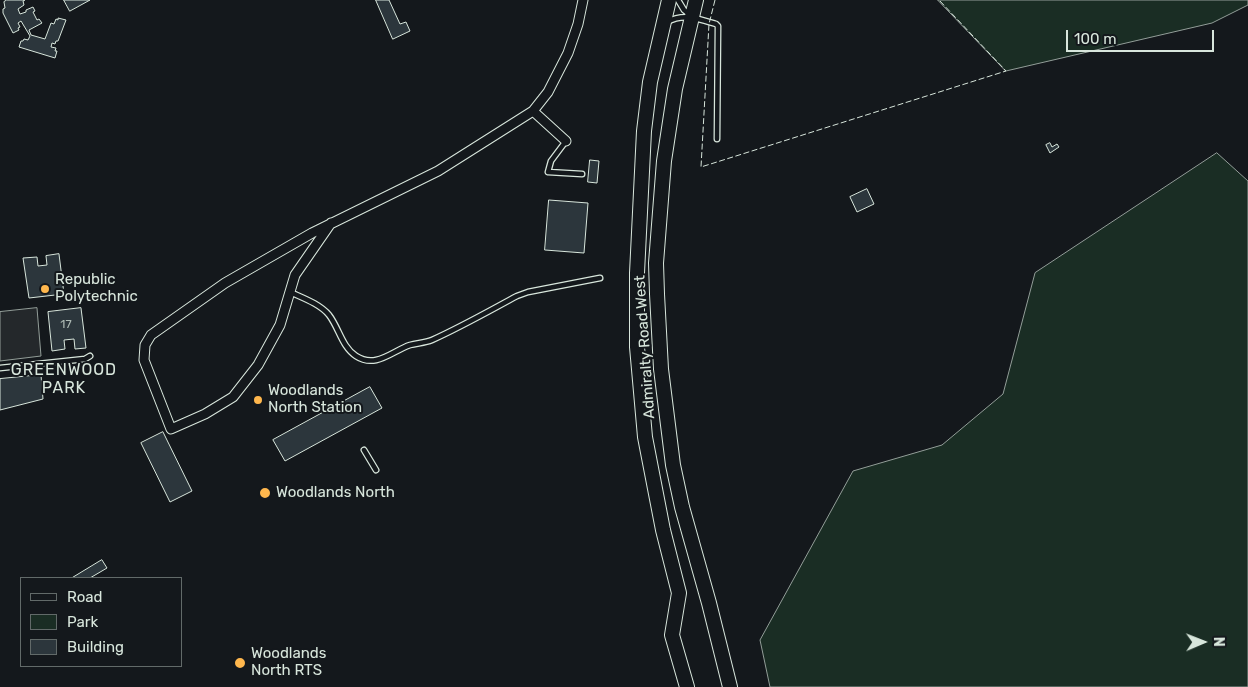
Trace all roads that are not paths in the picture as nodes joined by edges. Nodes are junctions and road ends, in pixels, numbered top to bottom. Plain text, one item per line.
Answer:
1 (583, 0) edge
2 (669, 0) edge
3 (678, 0) edge
4 (696, 0) edge
5 (692, 17) junction
6 (662, 26) junction
7 (533, 112) junction
8 (716, 139) dead end
9 (566, 141) joint
10 (582, 174) dead end
11 (331, 223) junction
12 (600, 278) dead end
13 (290, 292) junction
14 (90, 356) dead end
15 (0, 368) edge
16 (364, 450) dead end
17 (376, 470) dead end
18 (687, 687) edge
19 (730, 687) edge

1 - 7 street
2 - 6 main road, Admiralty Road West
3 - 5 lane
4 - 5 main road, Admiralty Road West
5 - 6 lane
5 - 8 lane
5 - 19 main road, Admiralty Road West
6 - 18 main road, Admiralty Road West
7 - 9 street
7 - 11 street
9 - 10 lane
11 - 13 street
11 - 13 street
12 - 13 lane
14 - 15 lane
16 - 17 lane

